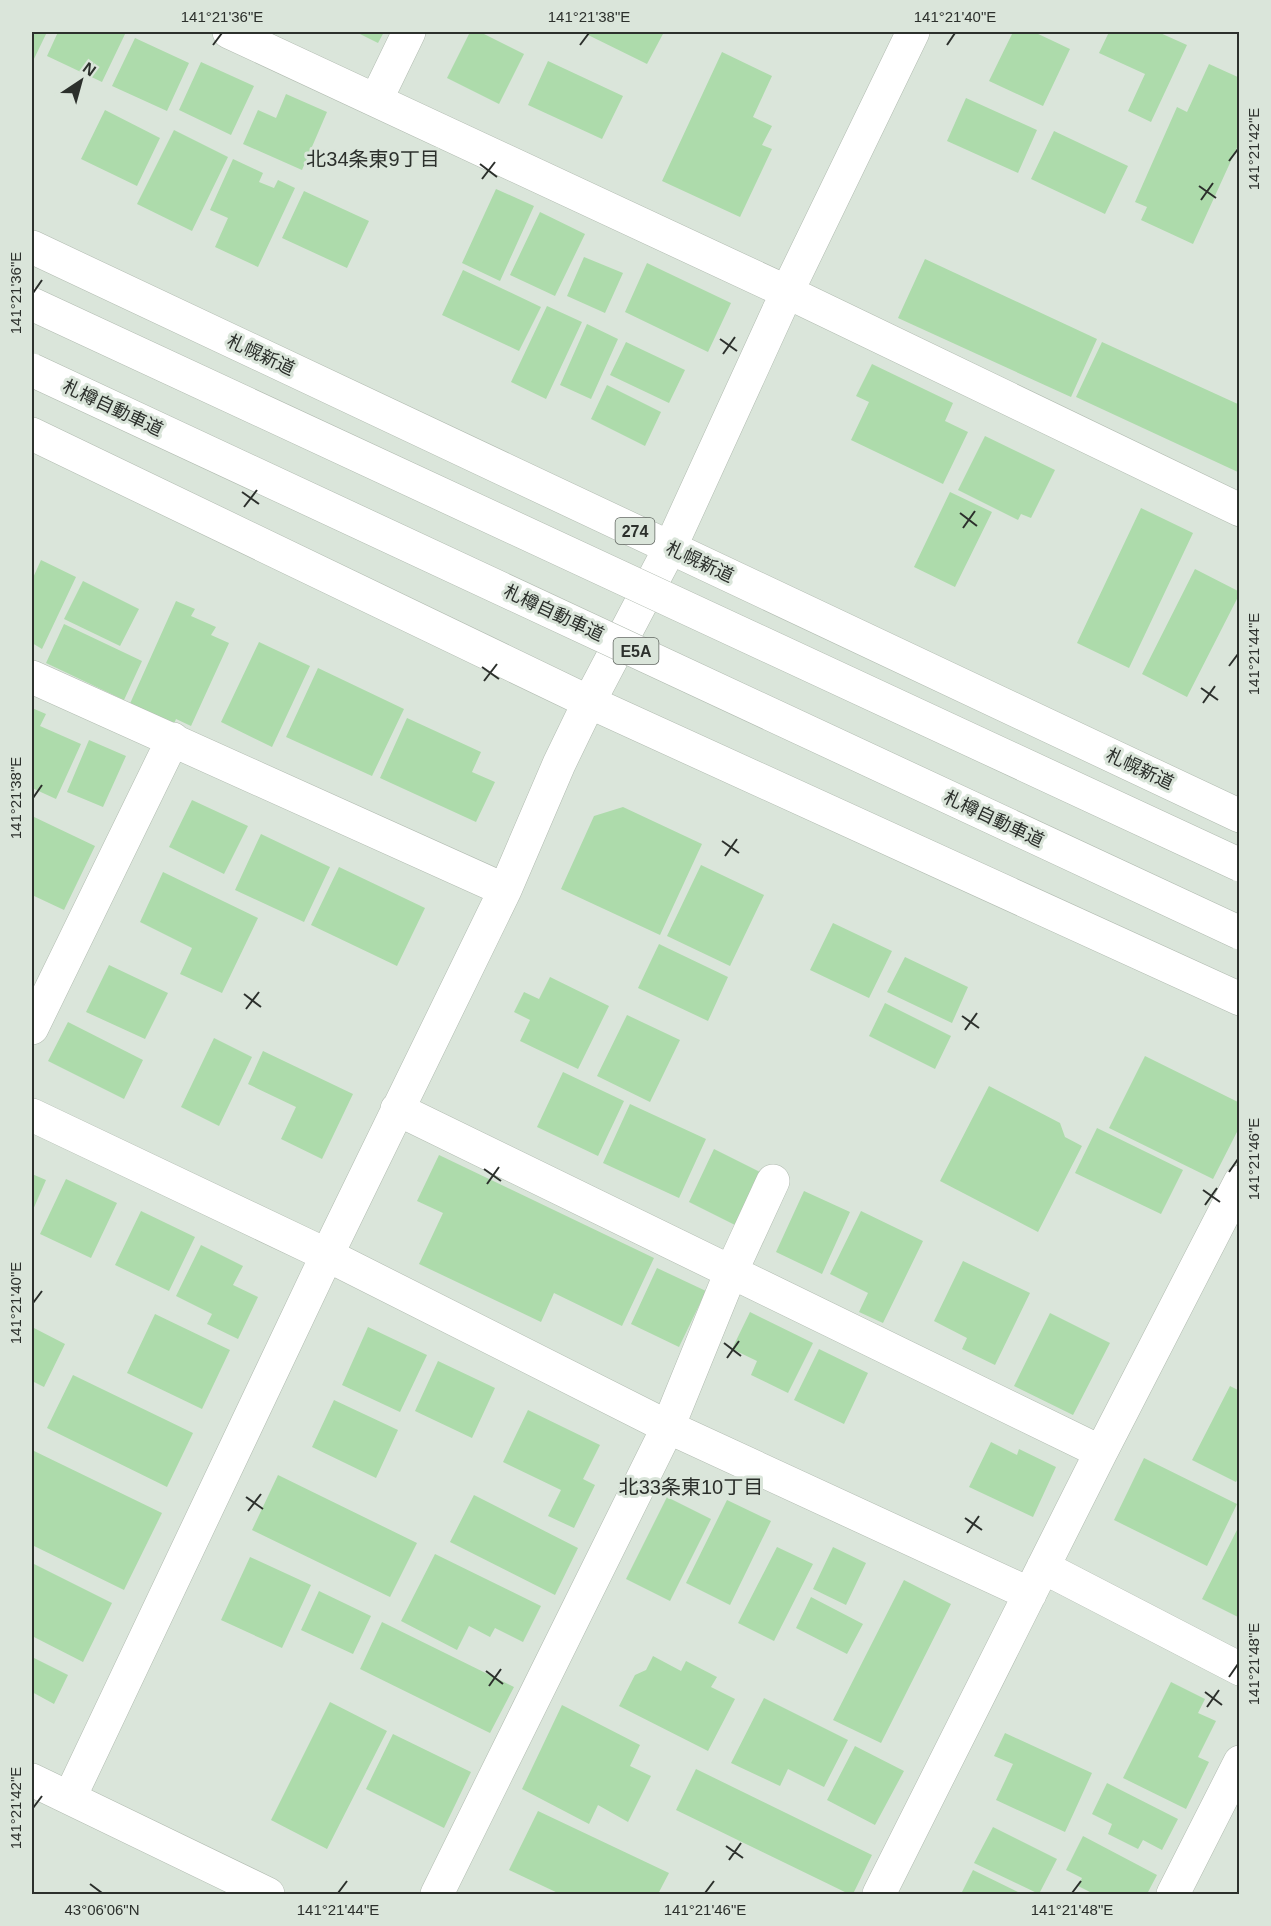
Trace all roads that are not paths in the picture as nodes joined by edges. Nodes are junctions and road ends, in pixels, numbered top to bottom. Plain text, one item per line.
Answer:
1 (229, 32) edge
2 (409, 32) edge
3 (913, 32) edge
4 (376, 100) junction
5 (32, 247) edge
6 (787, 292) junction
7 (32, 304) edge
8 (32, 370) edge
9 (32, 434) edge
10 (1239, 510) edge
11 (670, 548) junction
12 (32, 677) edge
13 (589, 702) junction
14 (173, 739) junction
15 (1239, 816) edge
16 (1239, 865) edge
17 (505, 890) junction
18 (1239, 933) edge
19 (1239, 999) edge
20 (32, 1028) edge
21 (397, 1109) junction
22 (32, 1115) edge
23 (773, 1181) dead end
24 (1239, 1182) edge
25 (327, 1255) junction
26 (731, 1272) junction
27 (668, 1427) junction
28 (1101, 1452) junction
29 (1036, 1581) junction
30 (1239, 1669) edge
31 (1239, 1762) edge
32 (32, 1780) edge
33 (70, 1797) junction
34 (268, 1894) edge
35 (436, 1894) edge
36 (879, 1894) edge
37 (1173, 1894) edge

1 - 4 main road
2 - 4 main road
3 - 6 main road
4 - 6 main road
5 - 11 main road, 札幌新道 / 274
6 - 10 main road
6 - 11 main road
7 - 16 main road, bridge
8 - 18 main road, 札樽自動車道 / E5A, bridge
9 - 13 main road
11 - 13 main road
11 - 15 main road, 札幌新道 / 274
12 - 14 main road
13 - 17 main road
13 - 19 main road
14 - 17 main road
14 - 20 main road
17 - 21 main road
21 - 25 main road
21 - 26 main road
22 - 25 main road
23 - 26 main road
24 - 28 main road
25 - 27 main road
25 - 33 main road
26 - 27 main road
26 - 28 main road
27 - 29 main road
27 - 35 main road
28 - 29 main road
29 - 30 main road
29 - 36 main road
31 - 37 main road
32 - 33 main road
33 - 34 main road

